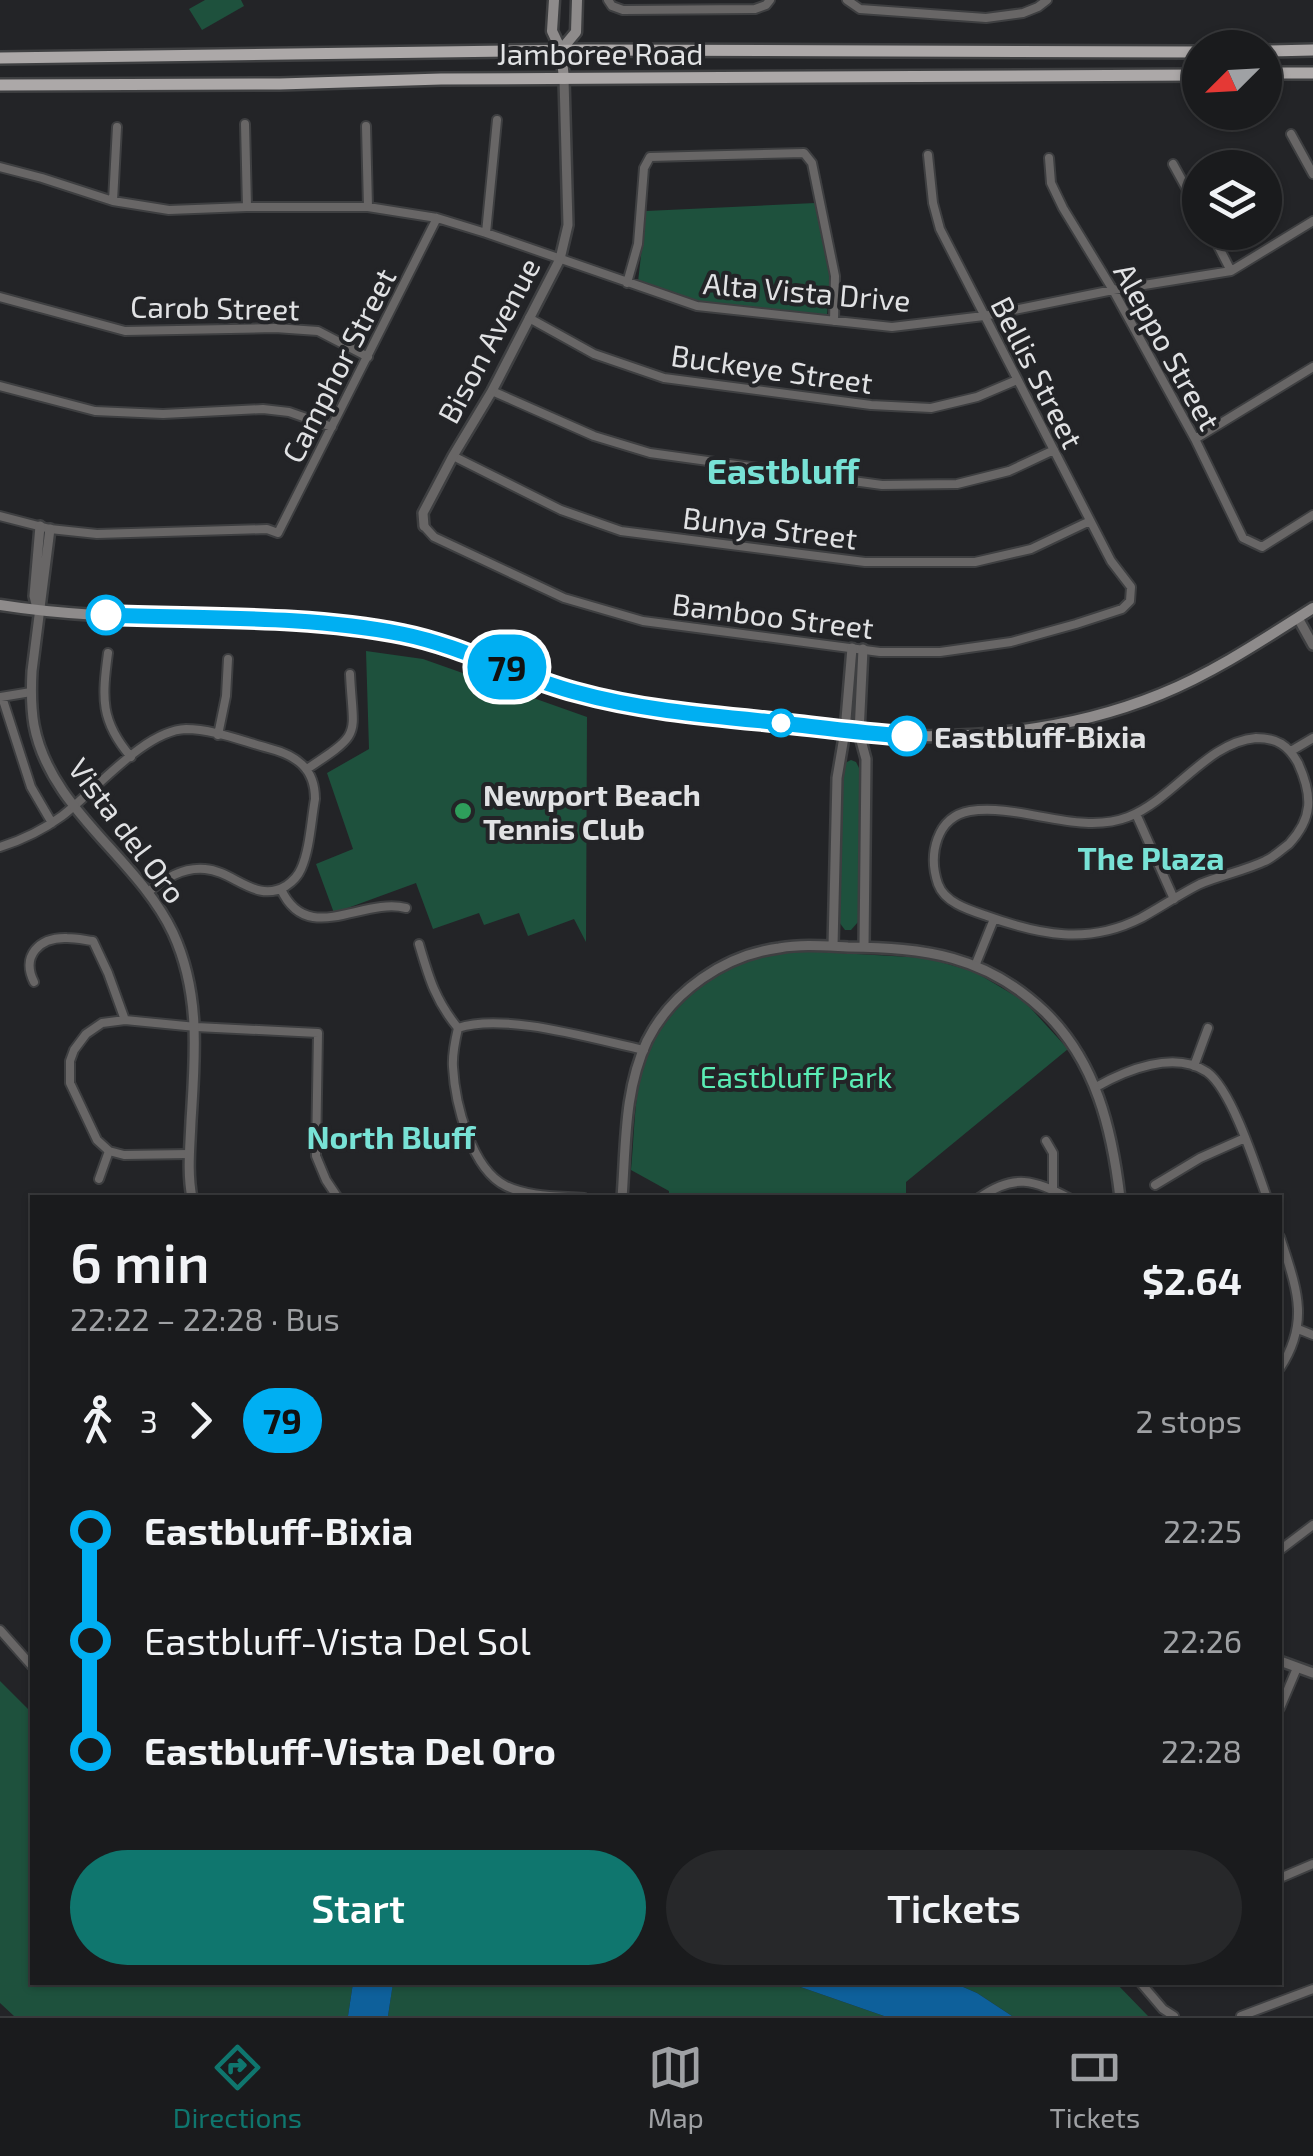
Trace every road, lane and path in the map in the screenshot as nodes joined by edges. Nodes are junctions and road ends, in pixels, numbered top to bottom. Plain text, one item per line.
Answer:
1 (554, 0) edge
2 (576, 0) edge
3 (608, 0) edge
4 (770, 0) edge
5 (847, 0) edge
6 (947, 0) edge
7 (1047, 0) edge
8 (946, 15) junction
9 (562, 50) junction
10 (1313, 50) edge
11 (1282, 51) edge
12 (1182, 52) edge
13 (0, 58) edge
14 (1282, 73) edge
15 (1313, 73) edge
16 (1182, 75) edge
17 (564, 79) junction
18 (0, 85) edge
19 (497, 120) dead end
20 (245, 124) dead end
21 (366, 126) dead end
22 (117, 127) dead end
23 (1291, 134) dead end
24 (928, 154) dead end
25 (1049, 158) dead end
26 (1173, 164) dead end
27 (0, 168) edge
28 (1313, 174) edge
29 (1182, 180) edge
30 (112, 200) junction
31 (247, 207) junction
32 (368, 207) junction
33 (436, 218) junction
34 (1313, 222) edge
35 (486, 232) junction
36 (1220, 250) edge
37 (560, 260) junction
38 (1231, 270) junction
39 (627, 282) junction
40 (1114, 290) junction
41 (0, 297) edge
42 (984, 316) junction
43 (529, 318) junction
44 (834, 321) junction
45 (368, 357) junction
46 (1313, 366) edge
47 (1017, 380) junction
48 (0, 386) edge
49 (492, 391) junction
50 (332, 427) junction
51 (1195, 439) junction
52 (1054, 450) junction
53 (453, 456) junction
54 (1313, 514) edge
55 (0, 516) edge
56 (1090, 521) junction
57 (424, 526) joint
58 (45, 528) junction
59 (1130, 601) joint
60 (0, 605) edge
61 (1313, 608) edge
62 (38, 611) junction
63 (1298, 618) junction
64 (1313, 644) edge
65 (858, 649) junction
66 (108, 653) dead end
67 (228, 659) dead end
68 (350, 674) dead end
69 (31, 692) junction
70 (1, 697) edge
71 (845, 732) junction
72 (859, 733) junction
73 (218, 735) junction
74 (1313, 738) edge
75 (1291, 751) junction
76 (131, 757) junction
77 (307, 769) junction
78 (74, 806) junction
79 (1136, 814) junction
80 (52, 824) junction
81 (0, 847) edge
82 (281, 888) junction
83 (148, 892) junction
84 (1174, 898) junction
85 (406, 908) dead end
86 (994, 919) junction
87 (419, 944) dead end
88 (833, 946) junction
89 (864, 947) junction
90 (975, 966) junction
91 (34, 982) dead end
92 (124, 1020) junction
93 (196, 1027) junction
94 (458, 1028) junction
95 (1208, 1028) dead end
96 (644, 1050) junction
97 (1194, 1066) junction
98 (1096, 1087) junction
99 (1245, 1138) junction
100 (1046, 1141) dead end
101 (109, 1151) junction
102 (189, 1154) junction
103 (100, 1179) dead end
104 (1155, 1185) dead end
105 (1052, 1188) junction
106 (192, 1195) edge
107 (336, 1195) edge
108 (554, 1195) edge
109 (622, 1195) edge
110 (984, 1195) edge
111 (1064, 1195) edge
112 (1120, 1195) edge
113 (1266, 1195) edge
114 (1284, 1263) edge
115 (1298, 1329) junction
116 (1313, 1336) edge
117 (1282, 1364) edge
118 (1313, 1525) edge
119 (1282, 1548) edge
120 (0, 1630) edge
121 (1282, 1663) edge
122 (30, 1664) edge
123 (1297, 1668) junction
124 (1313, 1672) edge
125 (1282, 1703) edge
126 (1313, 1864) edge
127 (1282, 1877) edge
128 (1143, 1985) edge
129 (1313, 1989) edge
130 (1174, 2016) edge
131 (1241, 2016) edge

1 - 9 main road, Bison Avenue
2 - 9 main road, Bison Avenue
3 - 4 street
5 - 8 street
6 - 8 street
7 - 8 street
9 - 12 main road, Jamboree Road
9 - 13 main road, Jamboree Road
9 - 17 main road, Bison Avenue
10 - 11 main road
14 - 15 main road
16 - 17 main road, Jamboree Road
17 - 18 main road, Jamboree Road
17 - 37 street, Bison Avenue
19 - 35 street
20 - 31 street
21 - 32 street
22 - 30 street
23 - 28 street
24 - 42 street, Bellis Street
25 - 40 street, Aleppo Street
26 - 29 street
27 - 30 street, Alta Vista Drive
30 - 31 street, Alta Vista Drive
31 - 32 street, Alta Vista Drive
32 - 33 street, Alta Vista Drive
33 - 35 street, Alta Vista Drive
33 - 45 street, Camphor Street
34 - 38 street, Alta Vista Drive
35 - 37 street, Alta Vista Drive
36 - 38 street
37 - 39 street, Alta Vista Drive
37 - 43 street, Bison Avenue
38 - 40 street, Alta Vista Drive
39 - 44 street, Alta Vista Drive
39 - 44 street
40 - 42 street, Alta Vista Drive
40 - 51 street, Aleppo Street
41 - 45 street, Carob Street
42 - 44 street, Alta Vista Drive
42 - 47 street, Bellis Street
43 - 47 street, Buckeye Street
43 - 49 street, Bison Avenue
45 - 50 street, Camphor Street
46 - 51 street
47 - 52 street, Bellis Street
48 - 50 street
49 - 52 street
49 - 53 street, Bison Avenue
50 - 58 street, Camphor Street
51 - 54 street, Aleppo Street
52 - 56 street, Bellis Street
53 - 56 street, Bunya Street
53 - 57 street, Bison Avenue
55 - 58 street
56 - 59 street, Bellis Street
57 - 65 street, Bamboo Street
58 - 62 street, Vista del Oro
59 - 65 street, Bamboo Street
60 - 62 main road
61 - 63 main road
62 - 69 street, Vista del Oro
62 - 71 main road
63 - 64 street
63 - 72 main road
65 - 71 street
65 - 72 street
66 - 76 street
67 - 73 street
68 - 77 street
69 - 70 street
69 - 78 street, Vista del Oro
70 - 80 street
71 - 72 main road
71 - 88 street
72 - 89 street
73 - 76 street
73 - 77 street
74 - 75 street
75 - 79 street
75 - 84 street
76 - 78 street
77 - 82 street
78 - 80 street
78 - 83 street, Vista del Oro
79 - 84 street
79 - 86 street
80 - 81 street
82 - 83 street
82 - 85 street
83 - 93 street, Vista del Oro
84 - 86 street
86 - 90 street
87 - 94 street
88 - 89 street
88 - 96 street
89 - 90 street
90 - 98 street
91 - 92 street
92 - 93 street
92 - 101 street
93 - 102 street, Vista del Oro
93 - 107 street
94 - 96 street
94 - 108 street
95 - 97 street
96 - 109 street
97 - 98 street
97 - 99 street
98 - 112 street
99 - 104 street
99 - 113 street
100 - 105 street
101 - 102 street
101 - 103 street
102 - 106 street, Vista del Oro
105 - 110 street
105 - 111 street
114 - 115 street
115 - 116 street
115 - 117 street
118 - 119 street
120 - 122 street
121 - 123 street
123 - 124 street
123 - 125 street
126 - 127 street
128 - 130 street
129 - 131 street

